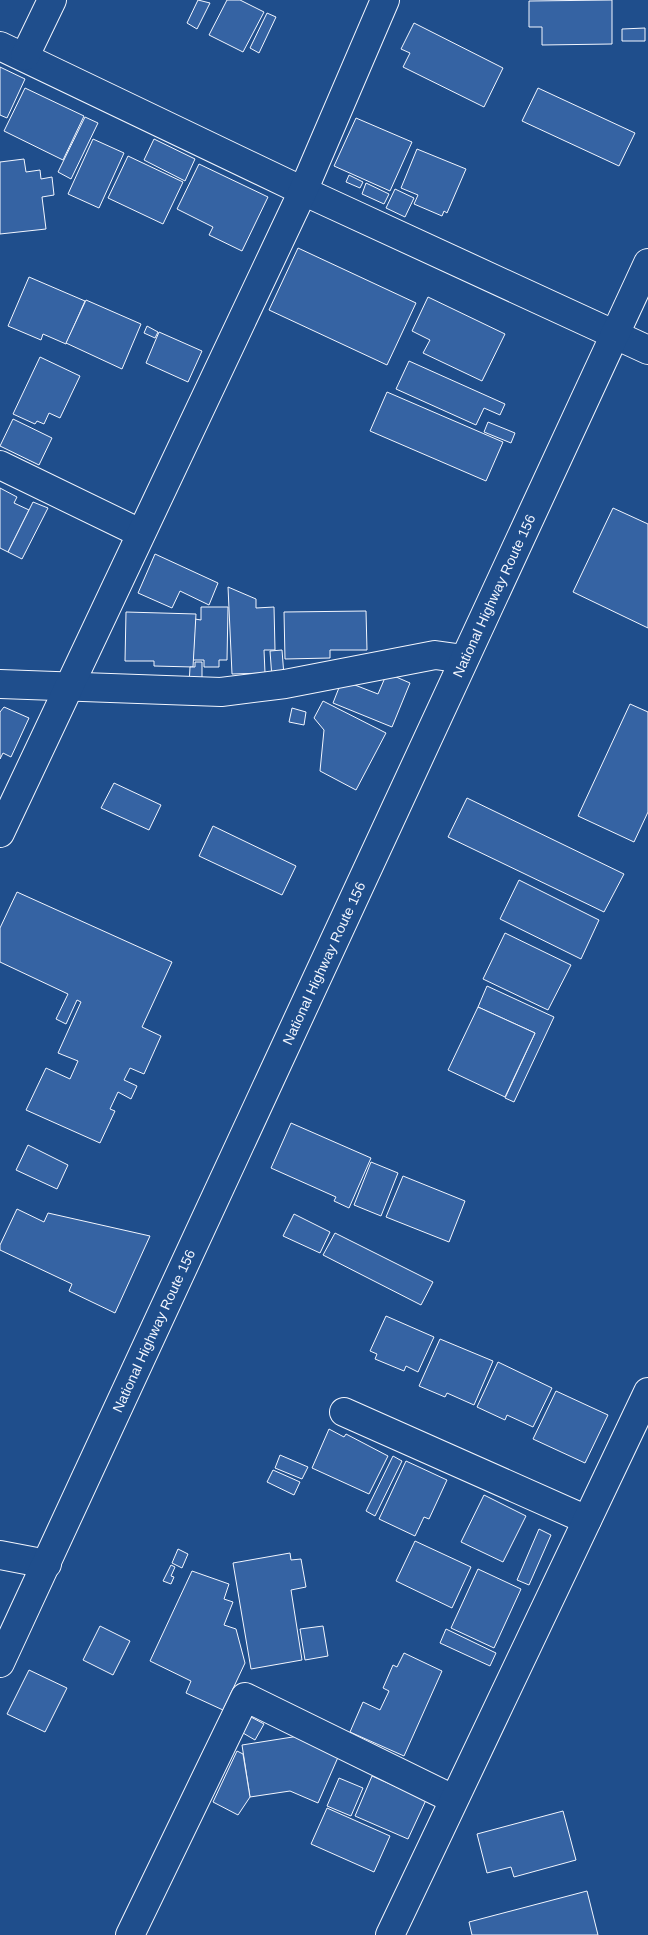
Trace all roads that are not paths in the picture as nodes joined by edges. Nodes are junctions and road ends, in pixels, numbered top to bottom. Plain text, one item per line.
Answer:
1 (52, 0) edge
2 (385, 0) edge
3 (0, 46) edge
4 (25, 56) junction
5 (303, 191) junction
6 (648, 263) edge
7 (614, 333) junction
8 (648, 350) edge
9 (0, 465) edge
10 (140, 533) junction
11 (464, 659) junction
12 (0, 684) edge
13 (68, 686) junction
14 (0, 833) edge
15 (648, 1392) edge
16 (344, 1412) dead end
17 (587, 1520) junction
18 (0, 1555) edge
19 (47, 1564) junction
20 (0, 1662) edge
21 (453, 1799) junction
22 (130, 1935) edge
23 (390, 1935) edge

1 - 4 main road
2 - 5 main road
3 - 4 main road
4 - 5 main road
5 - 7 main road
5 - 10 main road
6 - 7 main road, National Highway Route 156
7 - 8 main road
7 - 11 main road, National Highway Route 156
9 - 10 main road
10 - 13 main road
11 - 13 main road
11 - 19 main road, National Highway Route 156
12 - 13 main road
13 - 14 main road
15 - 17 main road
16 - 17 main road
17 - 21 main road
18 - 19 main road
19 - 20 main road, National Highway Route 156
21 - 22 main road
21 - 23 main road

